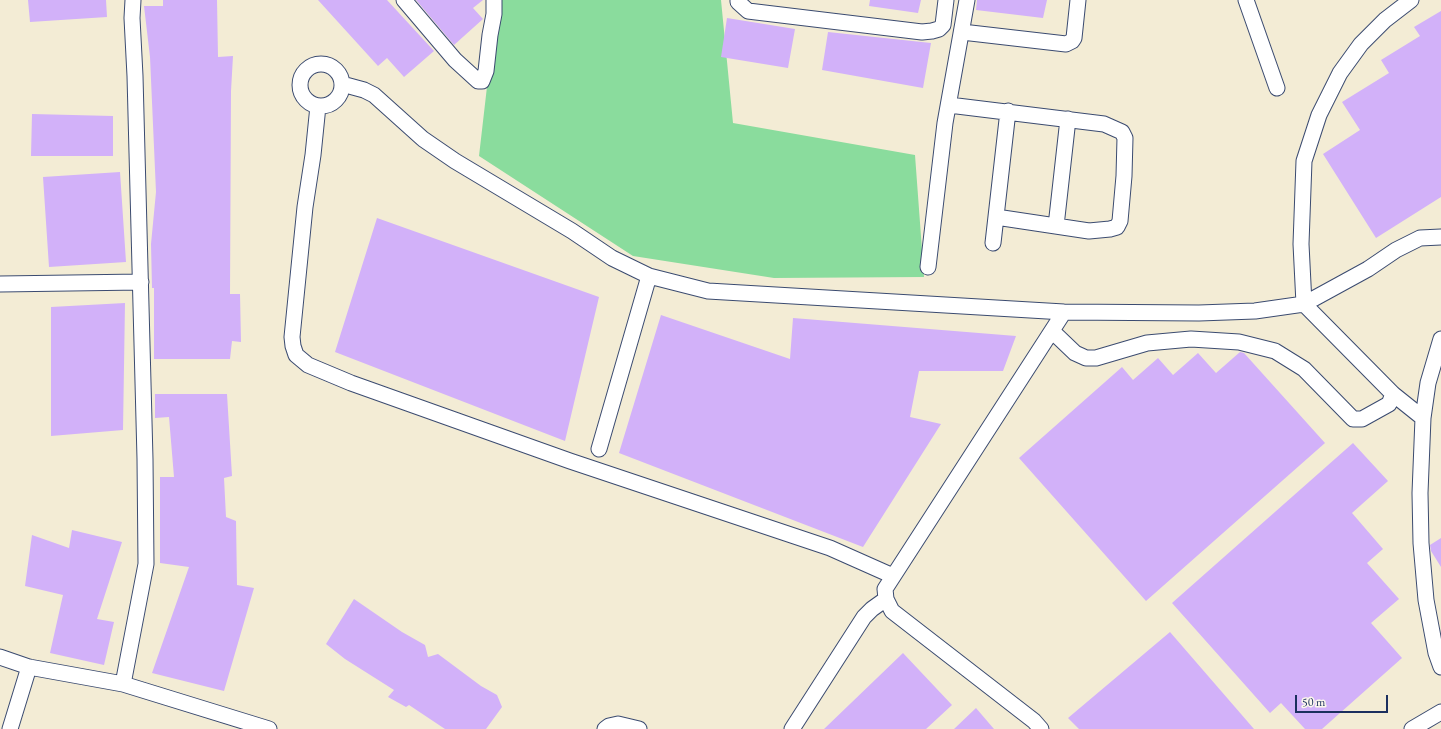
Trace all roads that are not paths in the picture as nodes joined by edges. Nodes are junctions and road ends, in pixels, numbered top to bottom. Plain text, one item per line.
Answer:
1 (133, 0) edge
2 (404, 0) edge
3 (494, 0) edge
4 (738, 0) edge
5 (946, 0) edge
6 (967, 0) edge
7 (1078, 0) edge
8 (1246, 0) edge
9 (1411, 0) edge
10 (962, 32) junction
11 (342, 84) junction
12 (1277, 88) dead end
13 (949, 105) junction
14 (318, 106) junction
15 (1008, 111) junction
16 (1068, 119) junction
17 (996, 217) junction
18 (1056, 226) junction
19 (1441, 237) edge
20 (993, 243) dead end
21 (928, 267) dead end
22 (649, 276) junction
23 (141, 282) junction
24 (0, 284) edge
25 (1304, 304) junction
26 (1064, 312) junction
27 (1052, 331) junction
28 (1441, 339) edge
29 (1394, 394) junction
30 (1422, 418) junction
31 (599, 449) dead end
32 (893, 576) junction
33 (886, 599) junction
34 (0, 657) edge
35 (29, 667) junction
36 (1441, 668) edge
37 (123, 684) junction
38 (1441, 712) edge
39 (10, 729) edge
40 (269, 729) edge
41 (605, 729) edge
42 (639, 729) edge
43 (792, 729) edge
44 (1041, 729) edge
45 (1412, 729) edge

1 - 23 street
2 - 3 street
4 - 5 street
6 - 10 street
7 - 10 street
8 - 12 street
9 - 25 street
10 - 13 street
11 - 14 street
11 - 14 street
11 - 22 street
13 - 15 street
13 - 21 street
14 - 32 street
15 - 16 street
15 - 17 street
16 - 18 street
16 - 18 street
17 - 18 street
17 - 20 street
19 - 25 street
22 - 26 street
22 - 31 street
23 - 24 street
23 - 37 street
25 - 26 street
25 - 29 street
26 - 27 street
27 - 29 street
27 - 32 street
28 - 30 street
29 - 30 street
30 - 36 street
32 - 33 street
33 - 43 street
33 - 44 street
34 - 35 street
35 - 37 street
35 - 39 street
37 - 40 street
38 - 45 street
41 - 42 street

